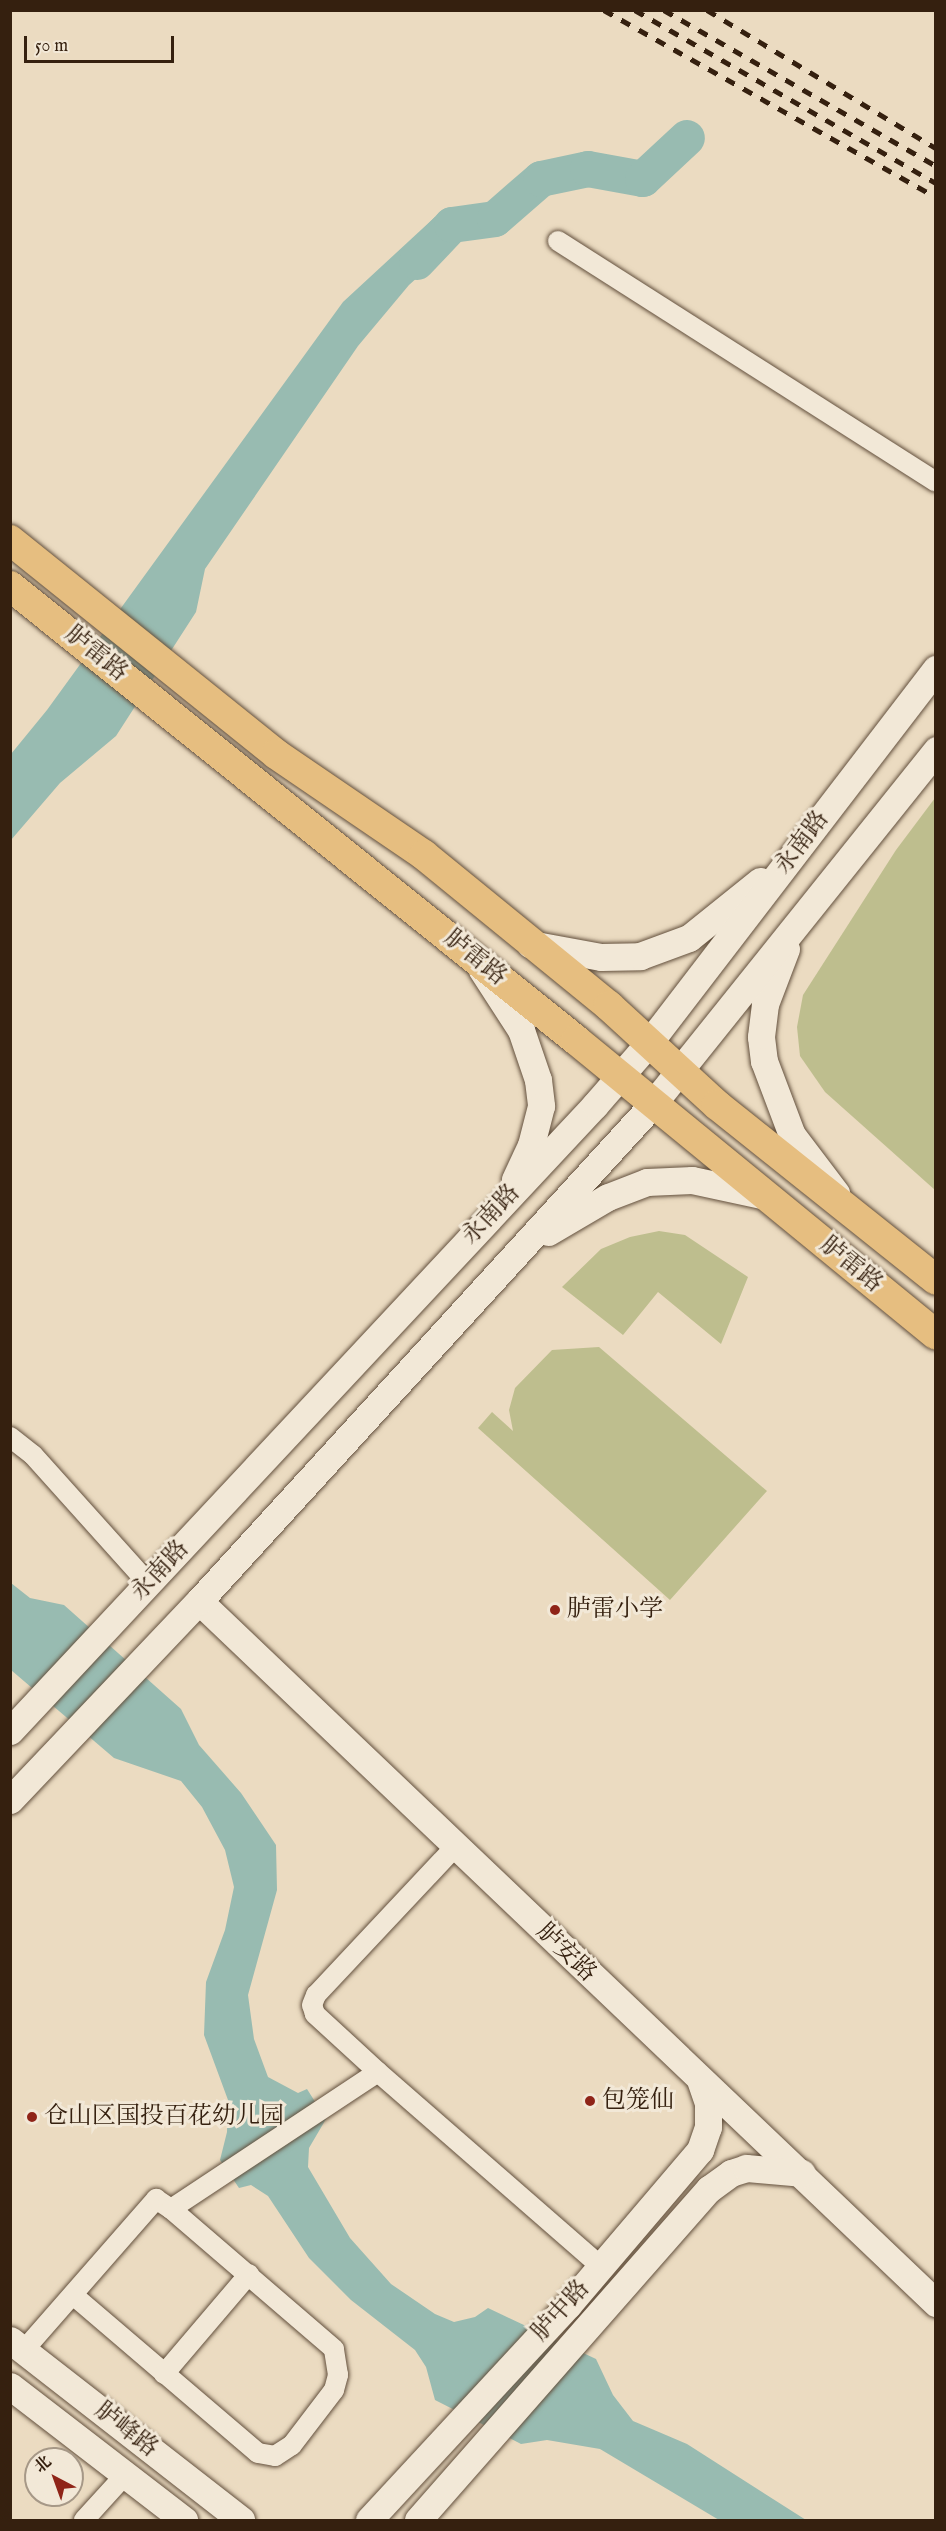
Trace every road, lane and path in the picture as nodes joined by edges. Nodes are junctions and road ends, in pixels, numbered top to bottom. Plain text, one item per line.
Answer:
1 (558, 241) dead end
2 (936, 482) edge
3 (10, 540) edge
4 (10, 586) edge
5 (936, 669) edge
6 (936, 750) edge
7 (791, 856) junction
8 (799, 920) junction
9 (530, 944) junction
10 (473, 956) junction
11 (648, 1044) junction
12 (679, 1071) junction
13 (619, 1077) junction
14 (652, 1105) junction
15 (767, 1196) junction
16 (505, 1201) junction
17 (855, 1217) junction
18 (515, 1255) junction
19 (936, 1280) edge
20 (936, 1335) edge
21 (10, 1437) edge
22 (148, 1583) junction
23 (199, 1601) junction
24 (15, 1726) edge
25 (10, 1800) edge
26 (455, 1847) junction
27 (378, 2072) junction
28 (700, 2080) junction
29 (802, 2173) junction
30 (171, 2209) junction
31 (600, 2266) junction
32 (249, 2274) junction
33 (73, 2295) junction
34 (936, 2303) edge
35 (17, 2345) edge
36 (164, 2374) junction
37 (10, 2386) edge
38 (125, 2475) junction
39 (84, 2520) edge
40 (184, 2520) edge
41 (241, 2520) edge
42 (369, 2520) edge
43 (418, 2520) edge

1 - 2 street
3 - 9 main road, 胪雷路
4 - 10 main road, 胪雷路
5 - 7 main road, 永南路
6 - 8 main road
7 - 9 main road
7 - 11 main road, 永南路
8 - 12 main road
8 - 17 main road
9 - 11 main road, 胪雷路
10 - 13 main road, 胪雷路
10 - 16 main road
11 - 12 main road, 胪雷路
11 - 13 main road, 永南路
12 - 14 main road
12 - 17 main road, 胪雷路
13 - 14 main road, 胪雷路
13 - 16 main road, 永南路
14 - 15 main road, 胪雷路
14 - 18 main road
15 - 18 main road
15 - 20 main road, 胪雷路
16 - 22 main road, 永南路
17 - 19 main road, 胪雷路
18 - 23 main road
21 - 22 street
22 - 24 main road, 永南路
23 - 25 main road
23 - 26 main road, 胪安路
26 - 27 street
26 - 28 main road, 胪安路
27 - 30 street
27 - 31 street
28 - 29 main road, 胪安路
28 - 31 main road, 胪中路
29 - 34 main road, 胪安路
29 - 43 main road, 胪中路
30 - 32 street
30 - 33 street
31 - 42 main road, 胪中路
32 - 36 street
32 - 36 street
33 - 35 street
33 - 36 street
35 - 41 main road, 胪峰路
37 - 38 main road, 胪峰路
38 - 39 street
38 - 40 main road, 胪峰路

